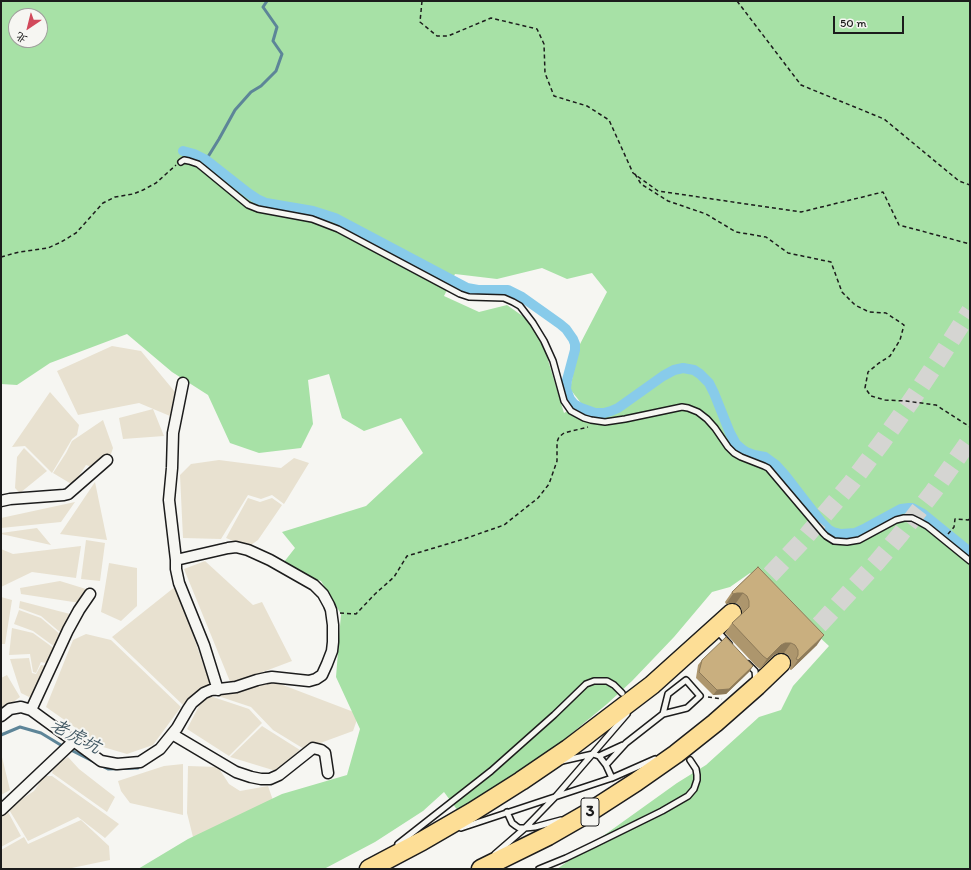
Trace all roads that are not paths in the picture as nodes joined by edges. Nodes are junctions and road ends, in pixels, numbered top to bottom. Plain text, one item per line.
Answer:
1 (180, 162) road end
2 (183, 383) dead end
3 (107, 460) dead end
4 (1, 501) edge
5 (176, 560) junction
6 (970, 561) edge
7 (90, 594) dead end
8 (732, 613) tunnel mouth
9 (712, 632) junction
10 (733, 648) edge
11 (743, 659) edge
12 (781, 663) tunnel mouth
13 (652, 684) junction
14 (757, 686) junction
15 (218, 690) junction
16 (625, 698) junction
17 (31, 710) junction
18 (663, 714) junction
19 (1, 716) edge
20 (172, 734) junction
21 (692, 742) junction
22 (72, 743) junction
23 (626, 743) junction
24 (593, 754) junction
25 (599, 756) junction
26 (690, 760) dead end
27 (606, 765) junction
28 (545, 766) junction
29 (328, 773) dead end
30 (612, 778) junction
31 (557, 795) junction
32 (1, 810) edge
33 (507, 812) junction
34 (588, 813) junction
35 (525, 828) junction
36 (457, 829) dead end
37 (450, 831) dead end
38 (422, 841) junction
39 (369, 869) edge
40 (479, 869) edge
41 (539, 869) edge

1 - 6 lane
2 - 5 street
3 - 4 street
5 - 15 street
5 - 15 street
7 - 17 street
8 - 9 highway
9 - 10 lane
9 - 13 highway
11 - 14 lane
12 - 14 highway, 3
13 - 16 highway
13 - 24 lane
14 - 21 highway, 3
15 - 20 street
16 - 28 highway
16 - 39 lane
17 - 19 street
17 - 22 street
18 - 18 lane
18 - 23 lane
20 - 22 street
20 - 29 street
21 - 30 lane
21 - 34 highway, 3
22 - 32 street
23 - 25 lane
23 - 27 lane
24 - 25 lane
24 - 28 lane
24 - 31 lane
25 - 27 lane
26 - 41 lane
27 - 30 lane
28 - 38 highway
30 - 31 lane
31 - 33 lane
31 - 35 lane
33 - 35 lane
33 - 36 lane
34 - 35 lane
34 - 40 highway, 3
35 - 40 lane
37 - 38 lane
38 - 39 highway

